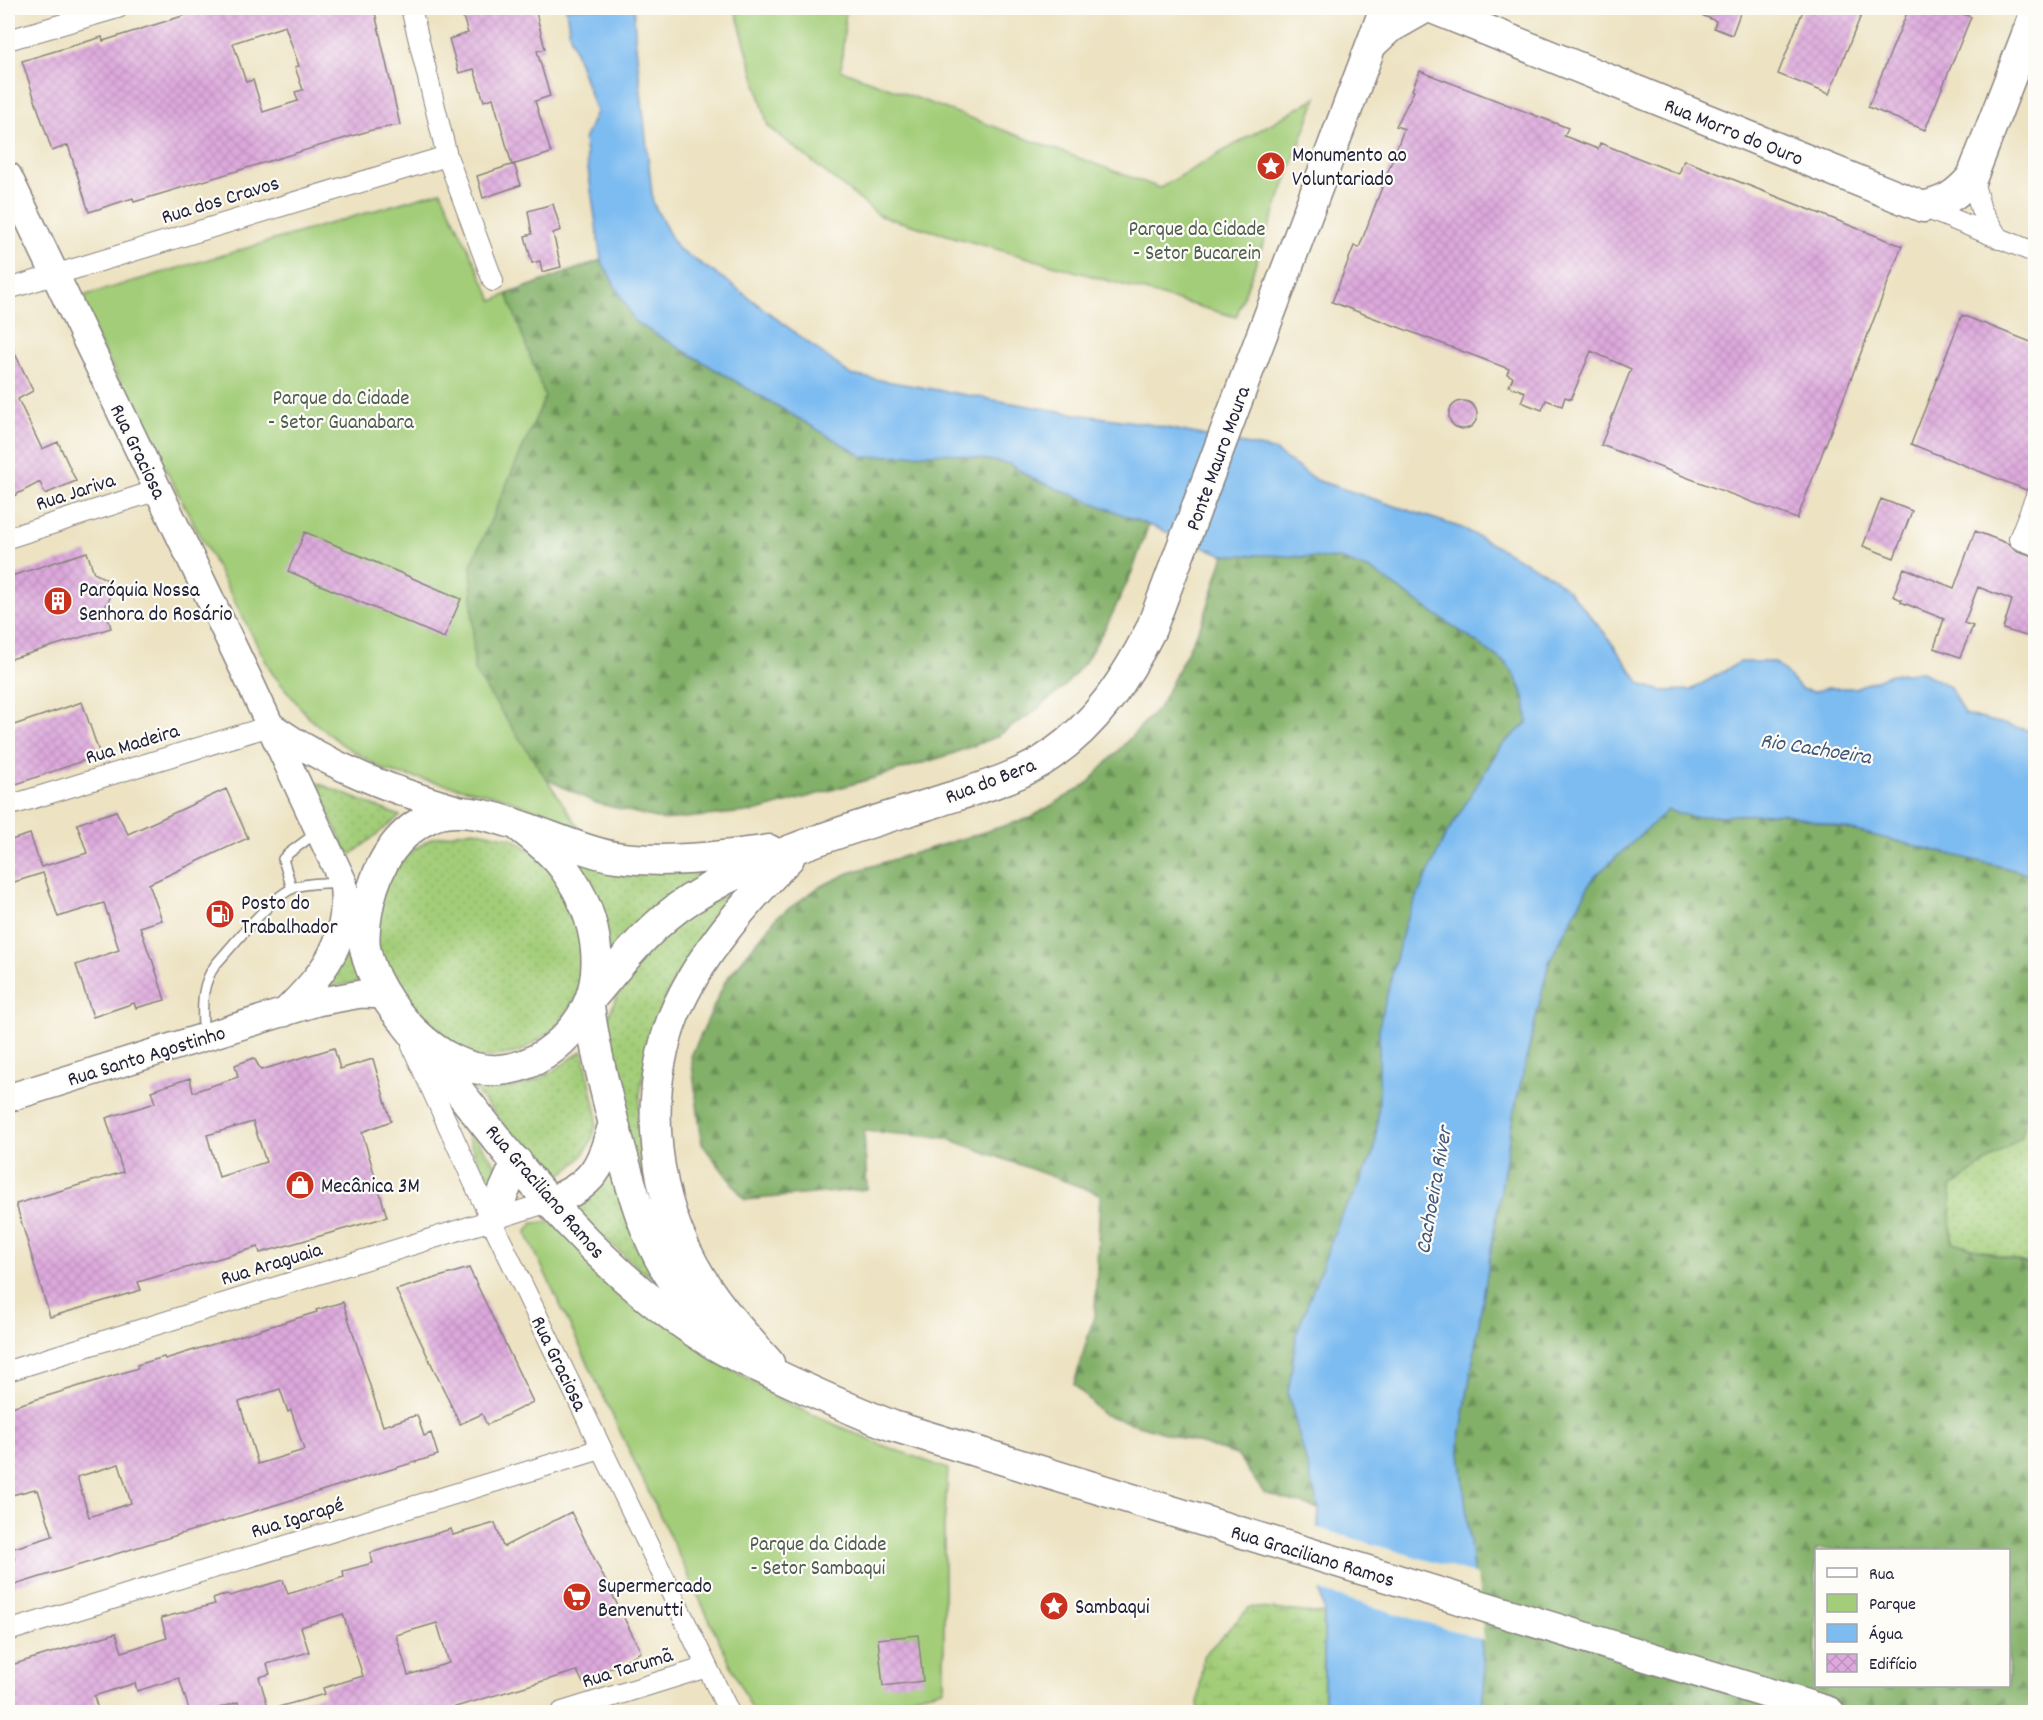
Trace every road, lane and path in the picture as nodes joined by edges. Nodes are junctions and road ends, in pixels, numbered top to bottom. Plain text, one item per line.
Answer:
1 (118, 8) edge
2 (411, 8) edge
3 (1385, 8) edge
4 (1425, 8) edge
5 (1432, 8) edge
6 (2036, 11) edge
7 (8, 40) edge
8 (1372, 44) junction
9 (447, 156) junction
10 (8, 176) edge
11 (1972, 177) junction
12 (1923, 207) junction
13 (1999, 239) junction
14 (2036, 253) edge
15 (55, 274) junction
16 (492, 281) dead end
17 (8, 289) edge
18 (158, 490) junction
19 (2036, 496) edge
20 (8, 538) edge
21 (2036, 545) edge
22 (1180, 556) joint
23 (270, 726) junction
24 (8, 806) edge
25 (467, 813) junction
26 (520, 826) junction
27 (320, 830) junction
28 (801, 845) junction
29 (384, 858) junction
30 (343, 882) junction
31 (292, 889) junction
32 (345, 915) joint
33 (591, 1001) junction
34 (396, 1010) junction
35 (284, 1013) junction
36 (203, 1038) junction
37 (8, 1098) edge
38 (614, 1123) junction
39 (517, 1162) junction
40 (549, 1202) junction
41 (491, 1220) junction
42 (769, 1363) junction
43 (8, 1371) edge
44 (800, 1387) junction
45 (602, 1449) junction
46 (8, 1631) edge
47 (707, 1667) junction
48 (562, 1713) edge
49 (729, 1713) edge
50 (1829, 1713) edge

1 - 7 street
2 - 9 street
3 - 8 main road, Ponte Mauro Moura
4 - 8 main road
5 - 12 main road, Rua Morro do Ouro
6 - 11 main road
8 - 22 main road, Ponte Mauro Moura
9 - 15 street, Rua dos Cravos
9 - 16 street
10 - 15 main road, Rua Graciosa
11 - 12 main road
11 - 13 street
12 - 13 street, Rua Morro do Ouro
13 - 14 street, Rua Morro do Ouro
15 - 17 street, Rua dos Cravos
15 - 18 main road, Rua Graciosa
18 - 20 street, Rua Jariva
18 - 23 main road, Rua Graciosa
19 - 21 street
22 - 28 main road, Rua do Bera
23 - 24 street, Rua Madeira
23 - 25 main road, Rua Graciosa
23 - 27 main road, Rua Graciosa
25 - 26 main road, Rua do Bera
25 - 29 main road, Rua do Bera
26 - 28 main road, Rua do Bera
26 - 33 main road
27 - 30 main road, Rua Graciosa
27 - 31 lane
28 - 33 main road, Rua do Bera
28 - 42 main road
29 - 30 main road
29 - 34 main road, Rua do Bera
30 - 31 lane
30 - 32 main road, Rua Graciosa
31 - 36 lane
32 - 35 main road, Rua Santo Agostinho
33 - 34 main road, Rua do Bera
33 - 38 main road, Rua Graciliano Ramos
34 - 35 main road, Rua Santo Agostinho
34 - 39 main road, Rua Graciliano Ramos
34 - 41 street, Rua Graciosa
35 - 36 main road, Rua Santo Agostinho
36 - 37 main road, Rua Santo Agostinho
38 - 40 main road
38 - 42 main road, Rua Graciliano Ramos
39 - 40 main road, Rua Graciliano Ramos
39 - 41 main road
40 - 41 street, Rua Araguaia
40 - 44 main road, Rua Graciliano Ramos
41 - 43 street, Rua Araguaia
41 - 45 street, Rua Graciosa
42 - 44 main road, Rua Graciliano Ramos
44 - 50 main road, Rua Graciliano Ramos
45 - 46 street, Rua Igarapé
45 - 47 street, Rua Graciosa
47 - 48 street, Rua Tarumã
47 - 49 street, Rua Graciosa

